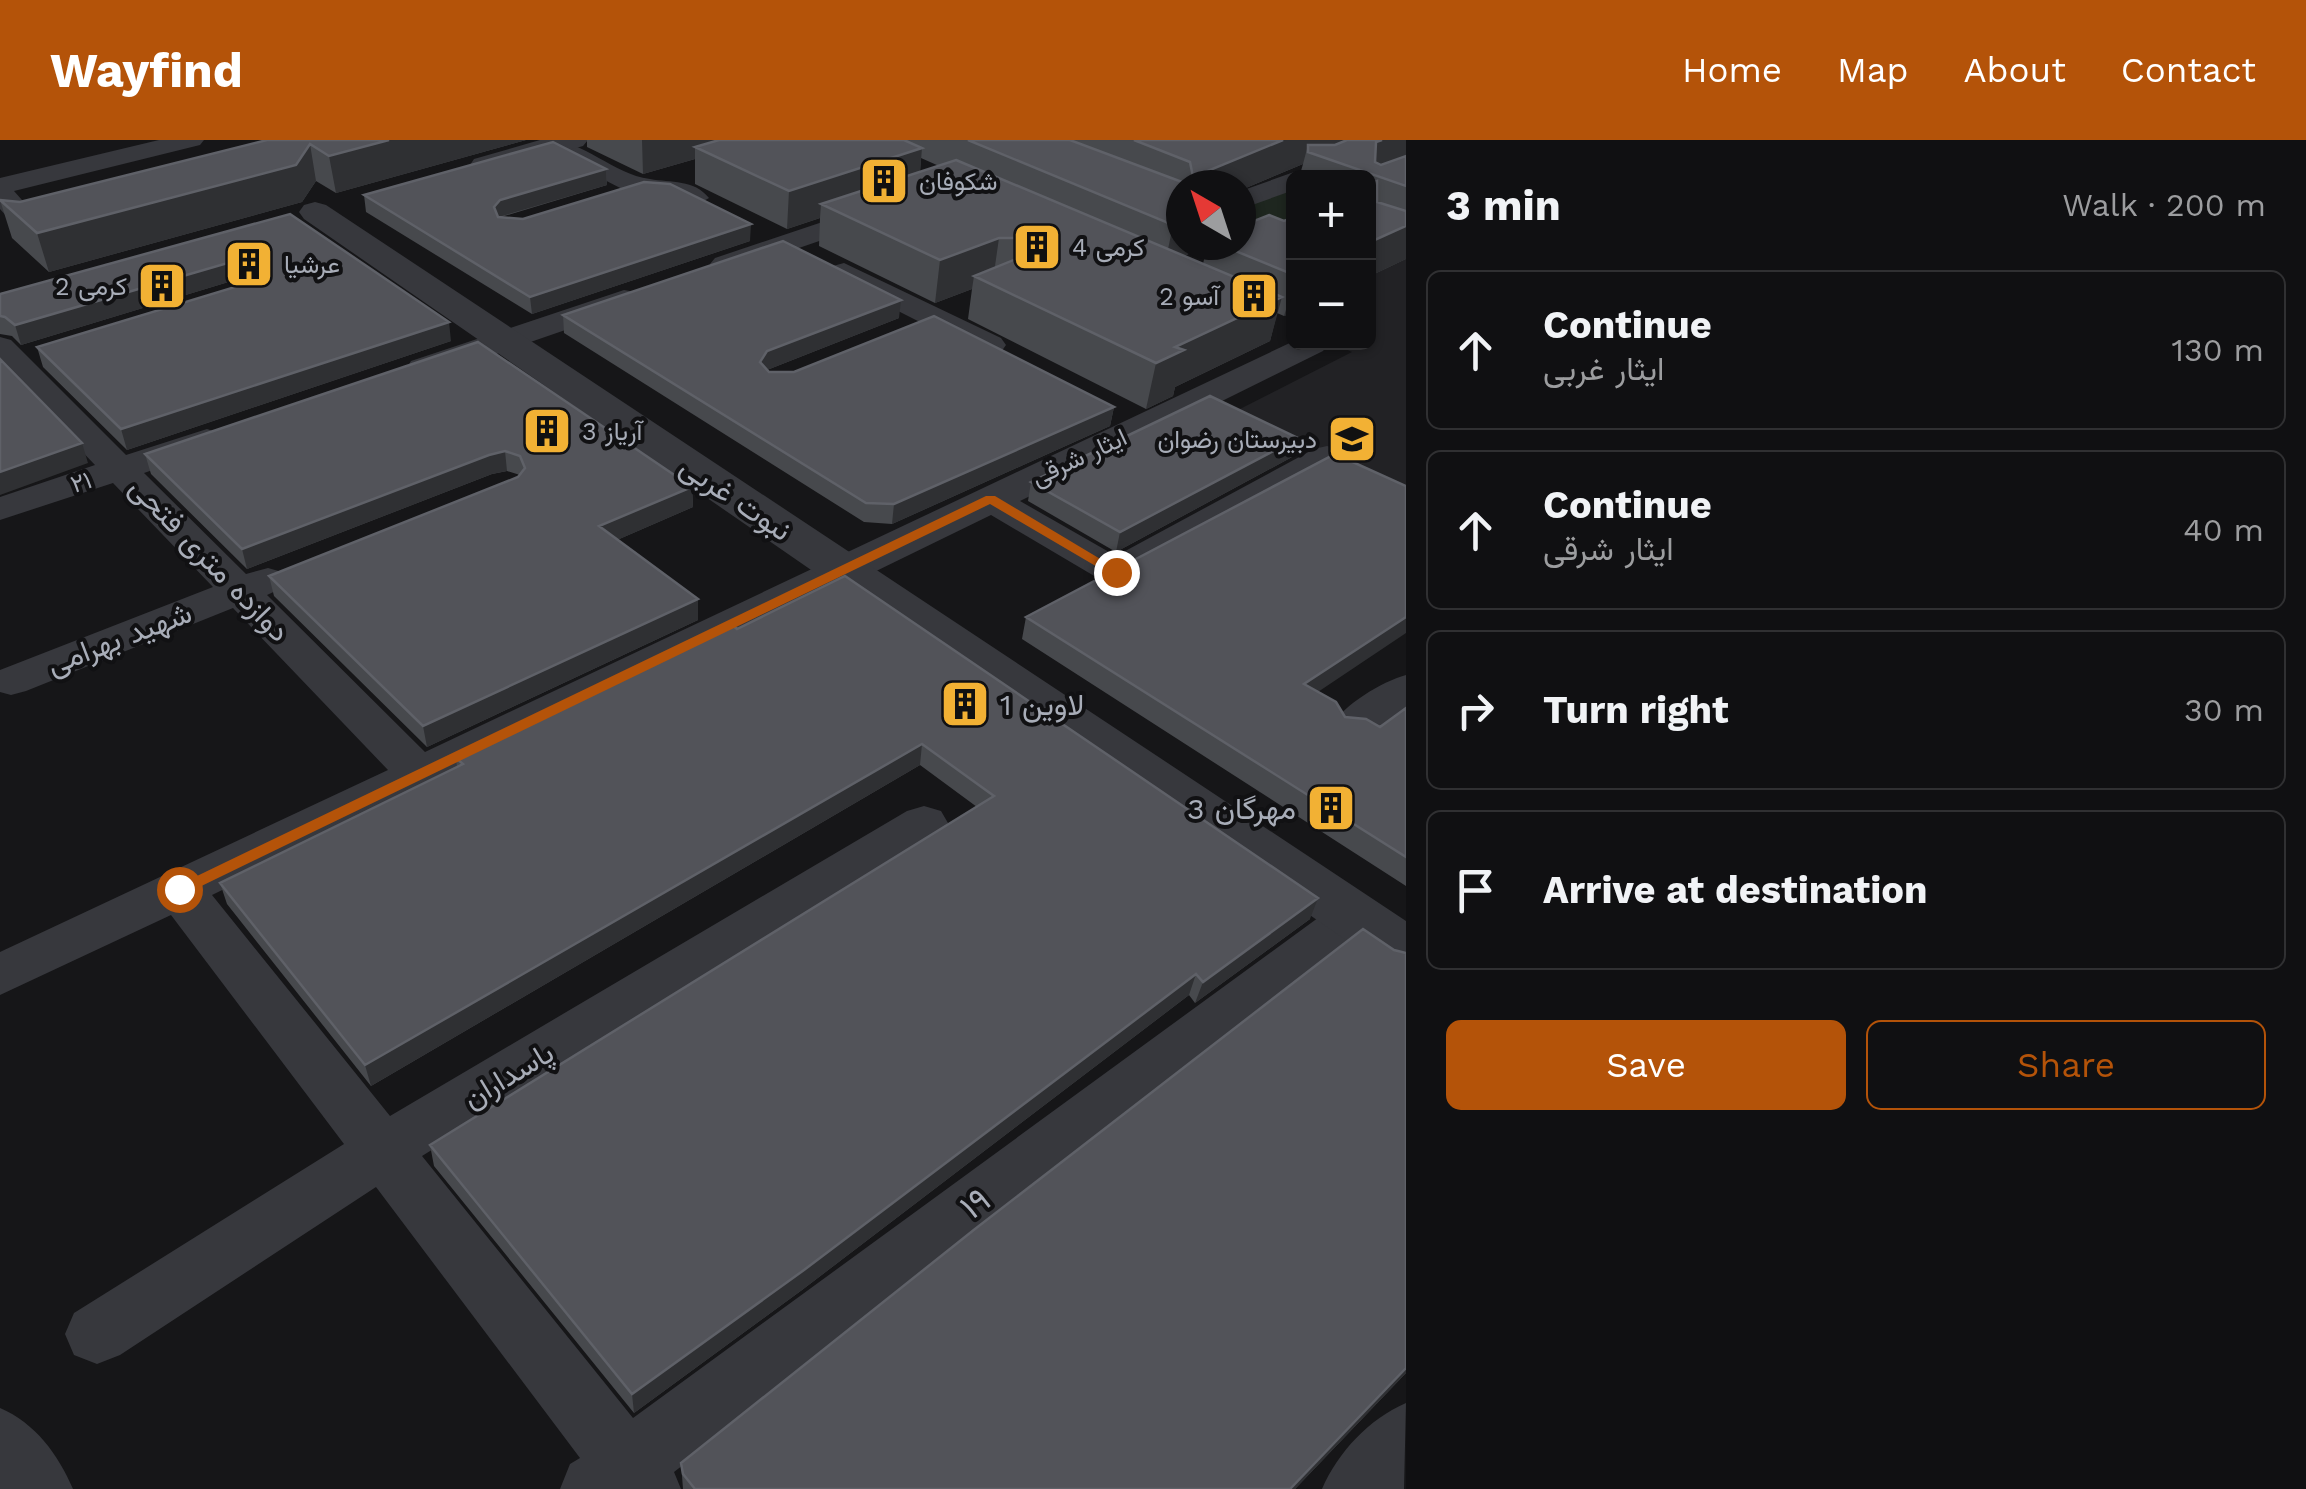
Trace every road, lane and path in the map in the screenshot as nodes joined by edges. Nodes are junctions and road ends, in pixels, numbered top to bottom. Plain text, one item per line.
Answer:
1 (191, 140) edge
2 (564, 142) edge
3 (463, 171) edge
4 (691, 172) edge
5 (1286, 183) edge
6 (640, 187) junction
7 (0, 189) edge
8 (1256, 195) edge
9 (604, 198) edge
10 (898, 204) edge
11 (85, 212) edge
12 (315, 212) dead end
13 (724, 212) edge
14 (755, 227) dead end
15 (786, 242) junction
16 (692, 275) edge
17 (654, 288) edge
18 (970, 303) edge
19 (935, 317) junction
20 (900, 331) edge
21 (504, 340) junction
22 (1300, 350) edge
23 (16, 355) edge
24 (1023, 362) edge
25 (395, 377) edge
26 (1204, 398) junction
27 (1111, 408) edge
28 (1240, 415) edge
29 (1146, 426) junction
30 (231, 432) edge
31 (1292, 440) edge
32 (122, 469) junction
33 (990, 499) junction
34 (0, 510) edge
35 (311, 563) edge
36 (840, 569) junction
37 (240, 590) junction
38 (10, 680) dead end
39 (1406, 688) edge
40 (1353, 726) edge
41 (418, 773) junction
42 (924, 822) dead end
43 (179, 889) junction
44 (1390, 936) edge
45 (6, 958) edge
46 (382, 1151) junction
47 (97, 1334) dead end
48 (1406, 1437) edge
49 (0, 1442) edge
50 (623, 1481) edge
51 (38, 1489) edge
52 (1357, 1489) edge

1 - 7 street
2 - 3 street
2 - 6 street
4 - 6 street
5 - 8 street
6 - 9 street
6 - 13 street
7 - 11 street
10 - 15 street
12 - 21 street, نبوت غربی
14 - 15 street
15 - 16 street
15 - 19 street
17 - 21 street
18 - 19 street
19 - 20 street
19 - 24 street
21 - 25 street
21 - 36 street, نبوت غربی
22 - 26 street, ایثار شرقی
23 - 32 street, دوازده متری فتحی
26 - 28 street
26 - 29 street, ایثار شرقی
27 - 29 street
29 - 33 street, ایثار شرقی
30 - 32 street, ۲۱
31 - 33 street
32 - 34 street, ۲۱
32 - 37 street, دوازده متری فتحی
33 - 36 street, ایثار شرقی
35 - 37 street, شهید بهرامی
36 - 41 street, ایثار شرقی
36 - 44 street, نبوت غربی
37 - 38 street, شهید بهرامی
37 - 41 street, دوازده متری فتحی
39 - 40 street
41 - 43 street, ایثار شرقی
42 - 46 street, پاسداران
43 - 45 street, ایثار شرقی
43 - 46 street
44 - 50 street, ۱۹
46 - 47 street, پاسداران
46 - 50 street
48 - 52 street
49 - 51 street

